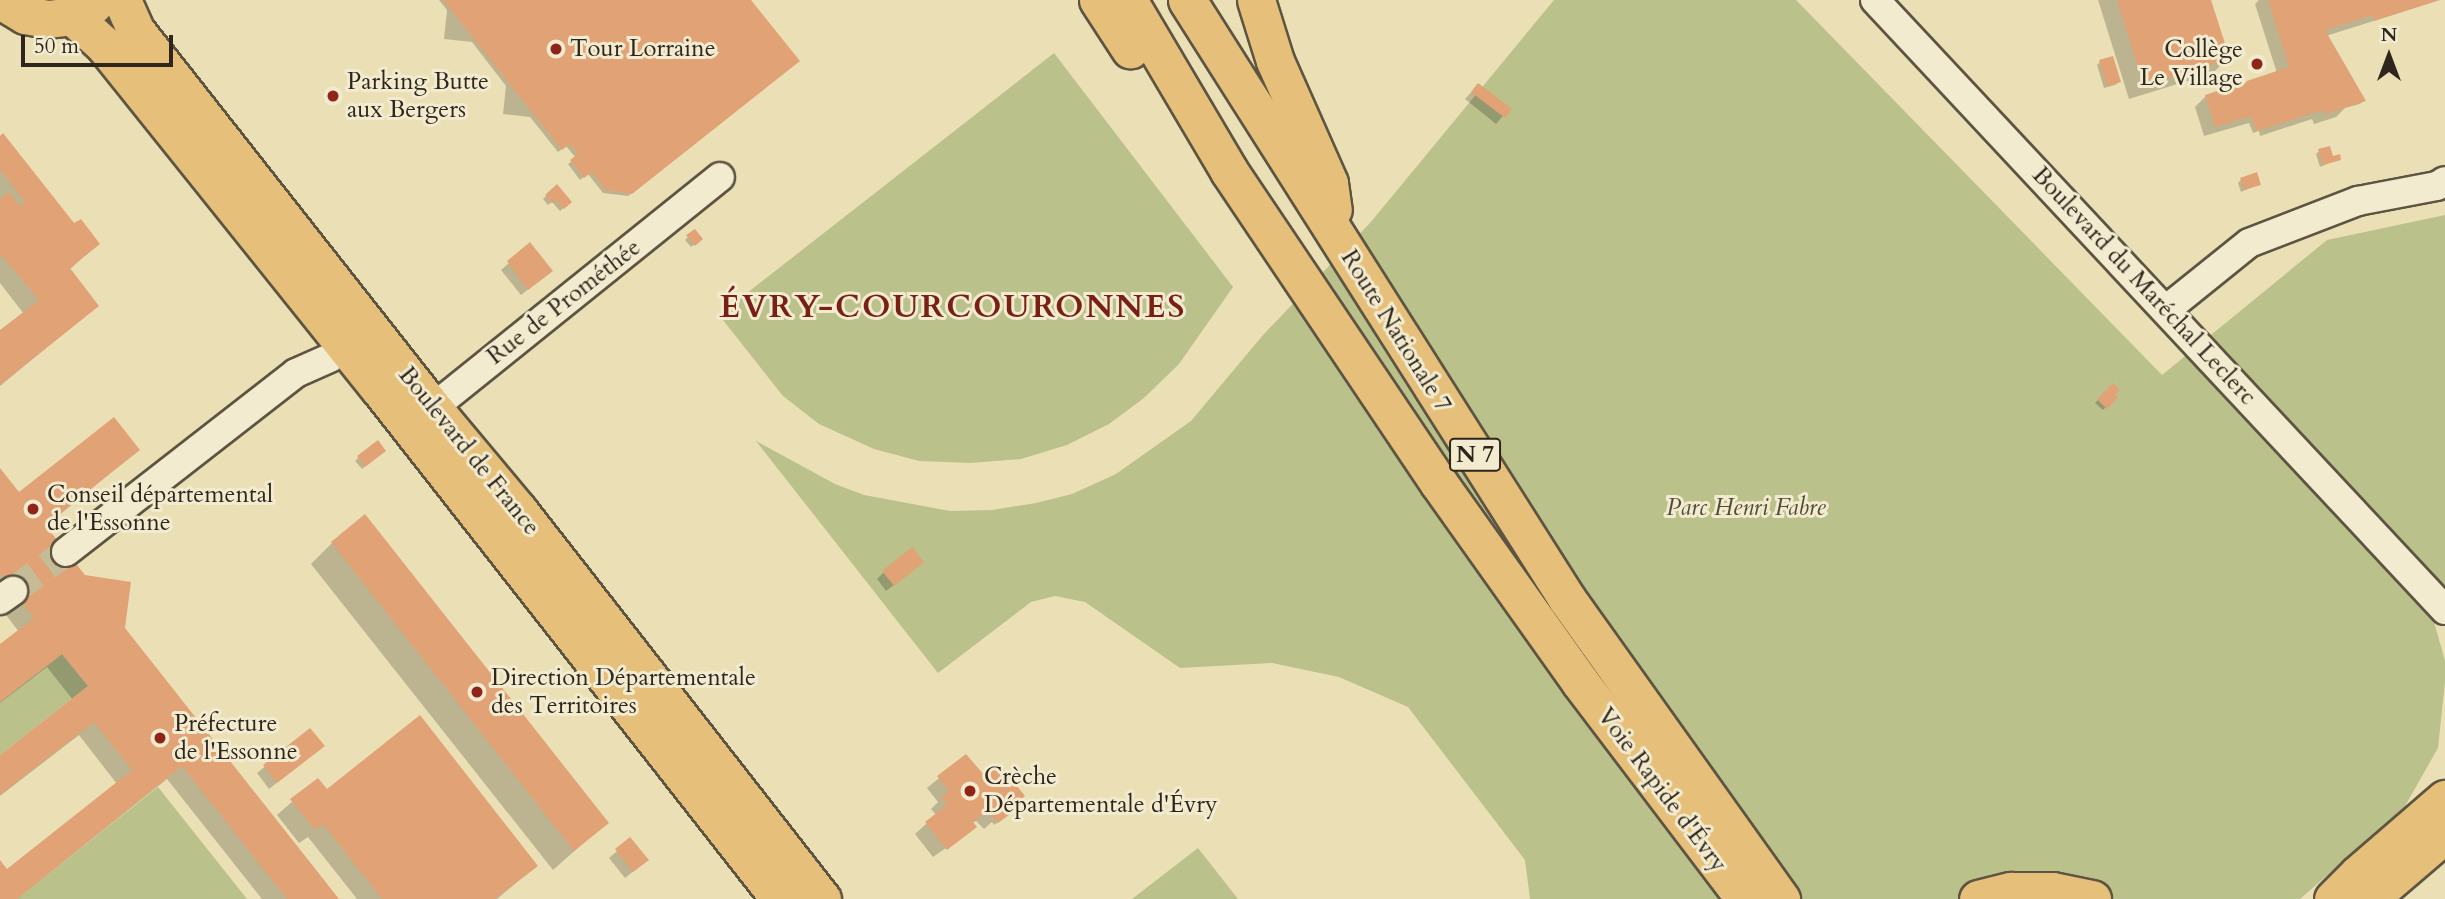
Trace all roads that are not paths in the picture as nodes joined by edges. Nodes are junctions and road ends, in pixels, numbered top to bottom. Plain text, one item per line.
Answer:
1 (122, 0) edge
2 (1098, 0) edge
3 (1128, 0) edge
4 (1187, 0) edge
5 (1256, 0) edge
6 (1875, 0) edge
7 (85, 8) edge
8 (8, 14) edge
9 (1229, 171) junction
10 (720, 177) dead end
11 (2445, 181) edge
12 (1338, 239) junction
13 (2167, 309) junction
14 (330, 358) dead end
15 (421, 417) junction
16 (66, 552) tunnel mouth
17 (2412, 573) junction
18 (2445, 602) edge
19 (2445, 610) edge
20 (2445, 627) edge
21 (1580, 682) joint
22 (2445, 788) edge
23 (2438, 817) edge
24 (2347, 893) edge
25 (2077, 897) edge
26 (780, 899) edge
27 (822, 899) edge
28 (1745, 899) edge
29 (1781, 899) edge
30 (1978, 899) edge

1 - 15 main road, Boulevard de France
2 - 9 main road
3 - 9 main road, Route Nationale 7 / N 7
4 - 12 main road, Route Nationale 7 / N 7
5 - 12 main road
6 - 13 street, Boulevard du Maréchal Leclerc
7 - 8 main road
7 - 15 main road, Boulevard de France
9 - 21 main road, Route Nationale 7 / N 7
10 - 15 street, Rue de Prométhée
11 - 13 street
12 - 29 main road, Route Nationale 7 / N 7
13 - 17 street, Boulevard du Maréchal Leclerc
14 - 16 street
15 - 26 main road, Boulevard de France
15 - 27 main road, Boulevard de France
17 - 18 street, Boulevard du Maréchal Leclerc
17 - 19 street, Boulevard du Maréchal Leclerc
17 - 20 street, Boulevard du Maréchal Leclerc
21 - 28 main road, Voie Rapide d'Évry / N 7
22 - 23 street
23 - 24 main road
25 - 30 main road

